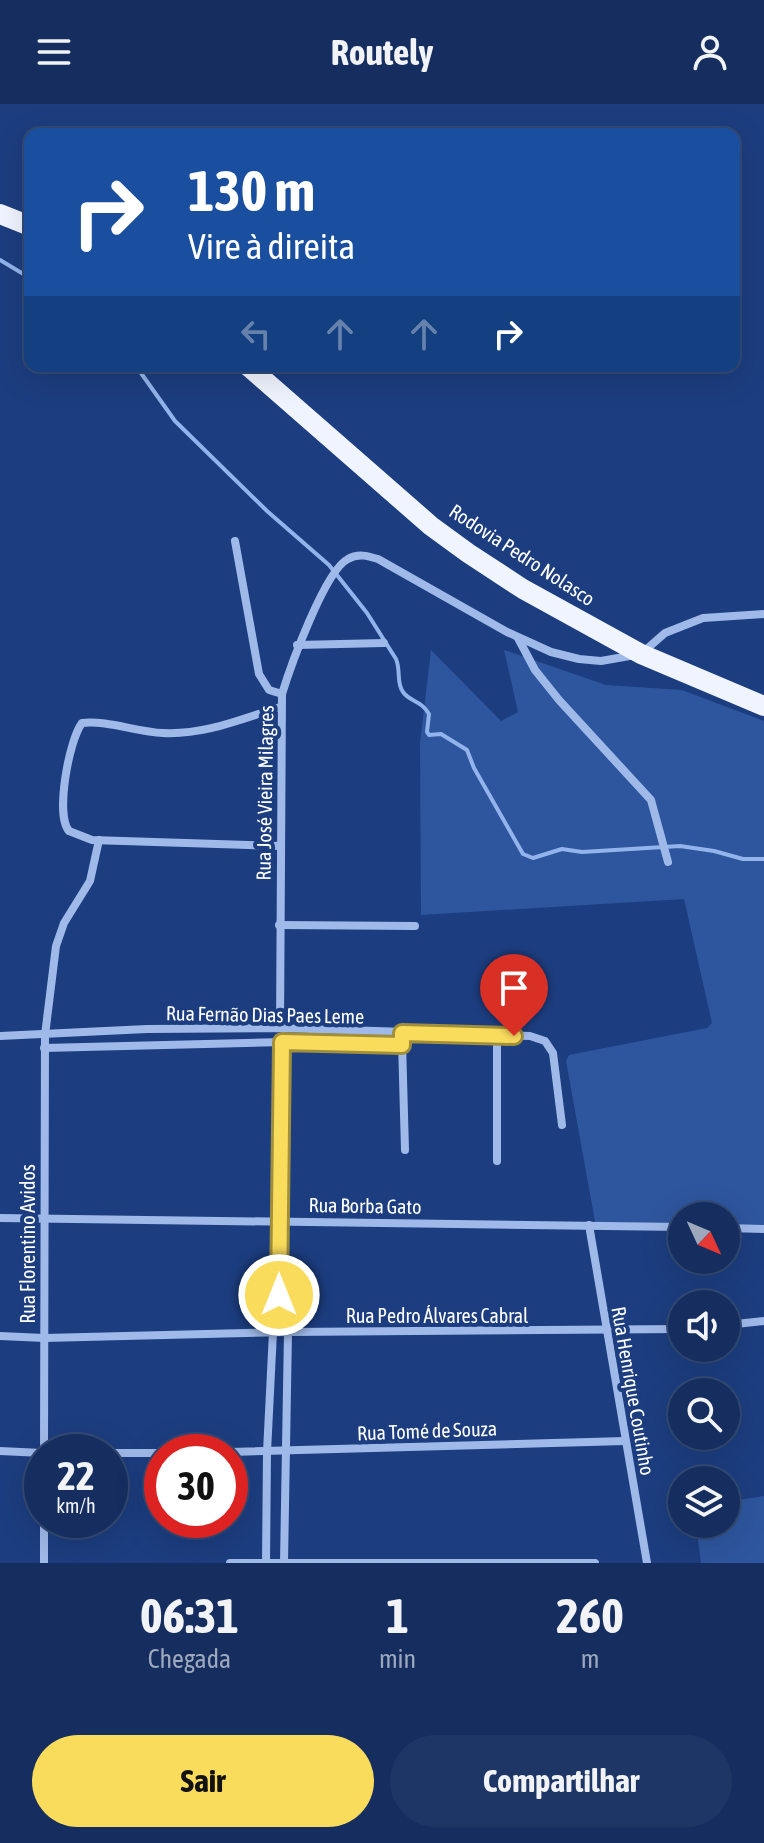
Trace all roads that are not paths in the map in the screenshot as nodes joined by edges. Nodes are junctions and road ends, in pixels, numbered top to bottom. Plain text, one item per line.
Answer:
1 (0, 214) edge
2 (24, 224) edge
3 (255, 372) edge
4 (235, 541) dead end
5 (764, 614) edge
6 (518, 638) junction
7 (384, 643) dead end
8 (297, 645) junction
9 (641, 654) junction
10 (282, 694) junction
11 (764, 706) edge
12 (280, 707) junction
13 (99, 840) junction
14 (281, 846) junction
15 (668, 862) dead end
16 (279, 925) junction
17 (415, 926) dead end
18 (280, 1028) junction
19 (402, 1033) junction
20 (45, 1035) junction
21 (0, 1036) edge
22 (497, 1036) junction
23 (282, 1042) junction
24 (402, 1045) junction
25 (44, 1048) junction
26 (562, 1125) dead end
27 (405, 1150) dead end
28 (497, 1161) dead end
29 (0, 1218) edge
30 (42, 1219) junction
31 (279, 1221) junction
32 (589, 1225) junction
33 (668, 1227) edge
34 (740, 1228) edge
35 (764, 1229) edge
36 (279, 1320) junction
37 (764, 1321) edge
38 (740, 1324) edge
39 (668, 1330) edge
40 (273, 1332) junction
41 (288, 1332) junction
42 (605, 1332) junction
43 (0, 1336) edge
44 (44, 1338) junction
45 (43, 1434) edge
46 (625, 1441) junction
47 (0, 1451) edge
48 (286, 1451) junction
49 (24, 1452) edge
50 (248, 1452) edge
51 (267, 1452) junction
52 (44, 1538) edge
53 (266, 1562) edge
54 (44, 1563) edge
55 (230, 1563) edge
56 (284, 1563) edge
57 (595, 1563) edge
58 (647, 1563) edge

1 - 2 highway
3 - 9 highway, Rodovia Pedro Nolasco
4 - 10 street
5 - 9 street
6 - 8 street, Rua José Vieira Milagres
6 - 9 street, Rua José Vieira Milagres
6 - 15 street
7 - 8 street
8 - 10 street, Rua José Vieira Milagres
9 - 11 highway, Rodovia Pedro Nolasco
10 - 12 street, Rua José Vieira Milagres
12 - 13 street
12 - 14 street, Rua José Vieira Milagres
13 - 14 street
13 - 20 street, Rua Florentino Avidos
14 - 16 street, Rua José Vieira Milagres
16 - 17 street
16 - 18 street, Rua José Vieira Milagres
18 - 19 street, Rua Fernão Dias Paes Leme
18 - 20 street, Rua Fernão Dias Paes Leme
19 - 22 street, Rua Fernão Dias Paes Leme
19 - 24 street
20 - 21 street, Rua Fernão Dias Paes Leme
20 - 25 street, Rua Florentino Avidos
22 - 26 street, Rua Fernão Dias Paes Leme
22 - 28 street
23 - 24 street
23 - 25 street
23 - 31 street
24 - 27 street
25 - 30 street, Rua Florentino Avidos
29 - 30 street, Rua Borba Gato
30 - 31 street, Rua Borba Gato
30 - 44 street, Rua Florentino Avidos
31 - 32 street, Rua Borba Gato
31 - 36 street
32 - 33 street, Rua Borba Gato
32 - 42 street, Rua Henrique Coutinho
34 - 35 street
36 - 40 street
36 - 41 street
37 - 38 street
39 - 42 street, Rua Pedro Álvares Cabral
40 - 41 street, Rua Pedro Álvares Cabral
40 - 44 street, Rua Pedro Álvares Cabral
40 - 51 street
41 - 42 street, Rua Pedro Álvares Cabral
41 - 48 street
42 - 46 street, Rua Henrique Coutinho
43 - 44 street, Rua Pedro Álvares Cabral
44 - 45 street, Rua Florentino Avidos
46 - 48 street, Rua Tomé de Souza
46 - 58 street, Rua Henrique Coutinho
47 - 49 street
48 - 51 street, Rua Tomé de Souza
48 - 56 street
50 - 51 street, Rua Tomé de Souza
51 - 53 street
52 - 54 street
53 - 55 street
53 - 56 street
56 - 57 street

